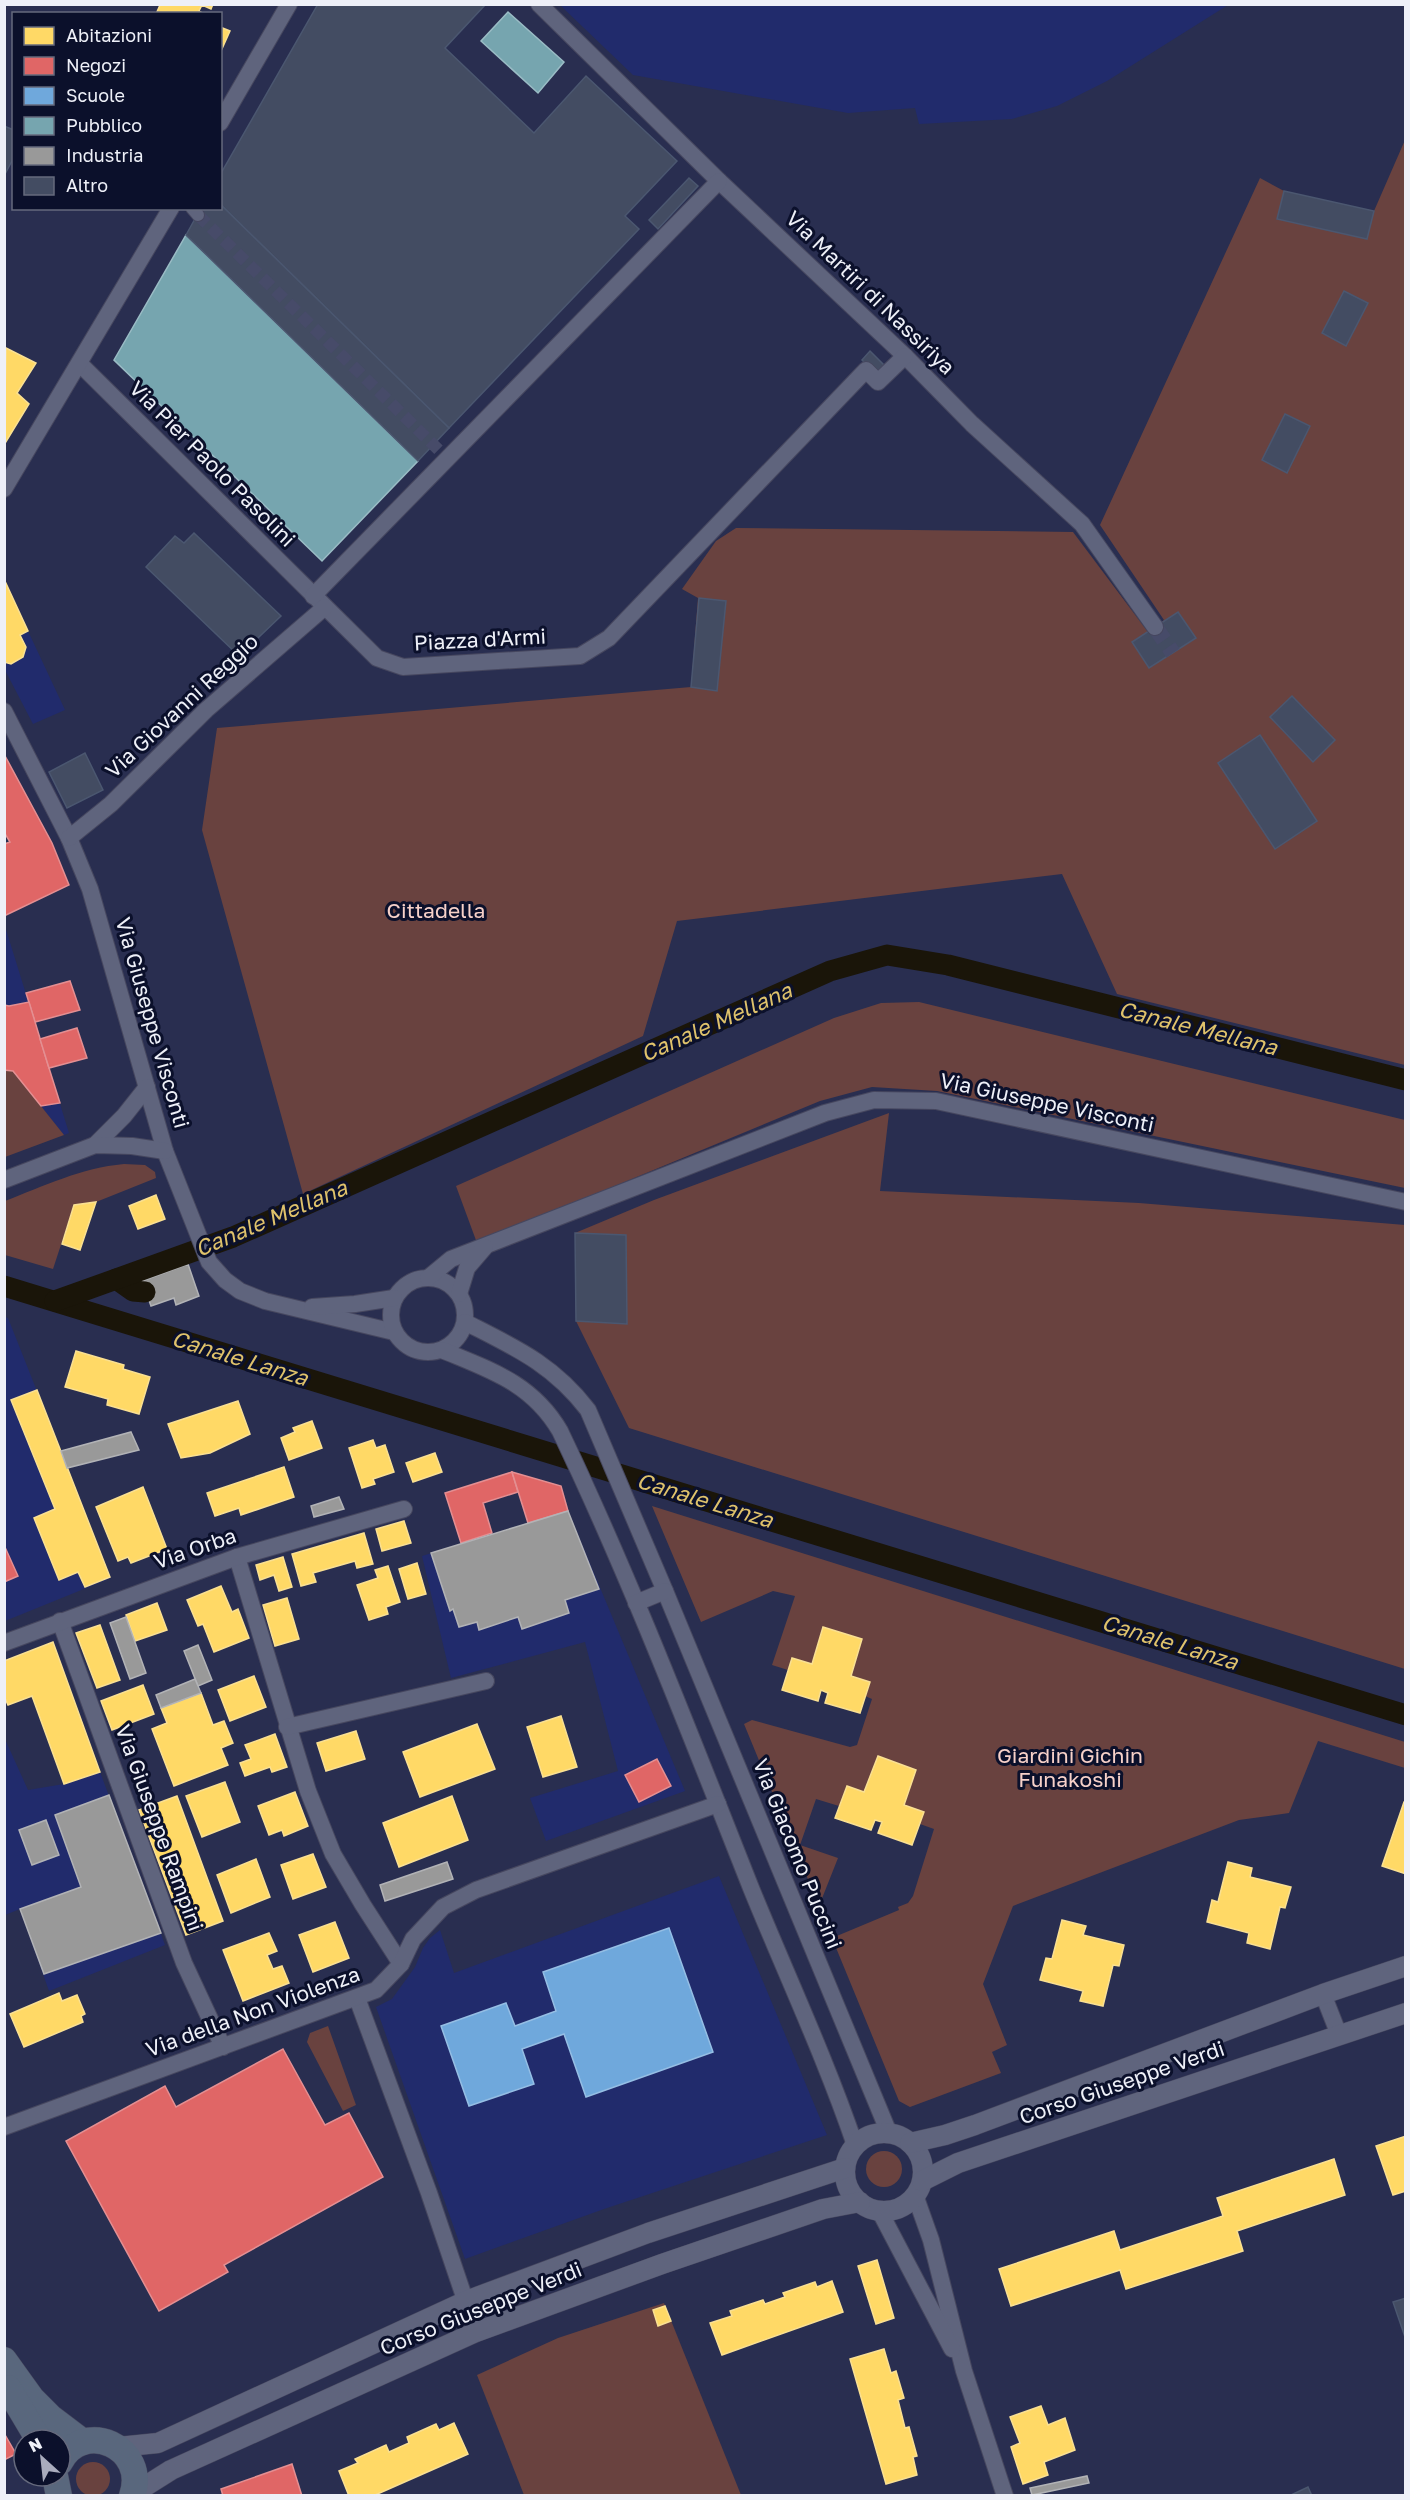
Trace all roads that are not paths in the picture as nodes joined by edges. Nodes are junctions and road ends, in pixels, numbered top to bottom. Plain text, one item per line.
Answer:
1 (289, 4) edge
2 (539, 4) edge
3 (222, 120) edge
4 (719, 181) junction
5 (170, 210) edge
6 (905, 356) junction
7 (80, 363) junction
8 (4, 489) edge
9 (319, 601) junction
10 (1155, 627) tunnel mouth
11 (4, 711) edge
12 (69, 838) junction
13 (147, 1087) junction
14 (95, 1145) junction
15 (165, 1151) junction
16 (4, 1180) edge
17 (1406, 1202) edge
18 (485, 1247) junction
19 (428, 1278) junction
20 (459, 1294) junction
21 (394, 1298) junction
22 (293, 1308) junction
23 (465, 1322) junction
24 (394, 1332) junction
25 (442, 1350) junction
26 (404, 1509) dead end
27 (237, 1557) junction
28 (665, 1591) junction
29 (636, 1603) junction
30 (60, 1621) junction
31 (4, 1643) edge
32 (486, 1681) dead end
33 (287, 1727) junction
34 (718, 1804) junction
35 (401, 1964) junction
36 (1406, 1966) edge
37 (1323, 1994) junction
38 (357, 1998) junction
39 (1406, 2013) edge
40 (1339, 2035) junction
41 (223, 2047) junction
42 (4, 2127) edge
43 (888, 2133) junction
44 (910, 2143) junction
45 (855, 2145) junction
46 (845, 2168) junction
47 (918, 2188) junction
48 (860, 2202) junction
49 (879, 2210) junction
50 (466, 2301) junction
51 (476, 2332) junction
52 (4, 2360) edge
53 (964, 2371) junction
54 (4, 2380) edge
55 (32, 2428) edge
56 (83, 2442) junction
57 (72, 2447) edge
58 (118, 2447) junction
59 (132, 2495) edge
60 (1005, 2496) edge

1 - 3 street
2 - 4 street, Via Martiri di Nassiriya
4 - 6 street, Via Martiri di Nassiriya
4 - 9 street
5 - 7 street
6 - 9 street, Piazza d'Armi
6 - 10 street, Via Martiri di Nassiriya
7 - 8 street
7 - 9 street, Via Pier Paolo Pasolini
9 - 12 street, Via Giovanni Reggio
11 - 12 street, Via Giuseppe Visconti
12 - 13 street, Via Giuseppe Visconti
13 - 14 street
13 - 15 street, Via Giuseppe Visconti
14 - 15 street
14 - 16 street
15 - 22 street, Via Giuseppe Visconti
17 - 18 street, Via Giuseppe Visconti
18 - 19 street, Via Giuseppe Visconti
18 - 20 street, Via Giuseppe Visconti
19 - 20 street
19 - 21 street
20 - 23 street
21 - 22 street, Via Giuseppe Visconti
21 - 24 street
22 - 24 street, Via Giuseppe Visconti
23 - 25 street
23 - 28 street, Via Giacomo Puccini
24 - 25 street
25 - 29 street
26 - 27 street, Via Orba
27 - 30 street, Via Orba
27 - 33 street
28 - 29 street
28 - 43 street, Via Giacomo Puccini
29 - 34 street
30 - 31 street, Via Orba
30 - 41 street, Via Giuseppe Rampini
32 - 33 street
33 - 35 street
34 - 35 street, Via della Non Violenza
34 - 45 street
35 - 38 street, Via della Non Violenza
36 - 37 street, Corso Giuseppe Verdi
37 - 40 street
37 - 44 street, Corso Giuseppe Verdi
38 - 41 street, Via della Non Violenza
38 - 50 street
39 - 40 street, Corso Giuseppe Verdi
40 - 47 street, Corso Giuseppe Verdi
41 - 42 street, Via della Non Violenza
43 - 44 street
43 - 45 street
44 - 47 street
45 - 46 street
46 - 48 street
46 - 50 street, Corso Giuseppe Verdi
47 - 49 street
47 - 53 street
48 - 49 street
48 - 51 street, Corso Giuseppe Verdi
49 - 53 street
50 - 51 street
50 - 58 street, Corso Giuseppe Verdi
51 - 59 street, Corso Giuseppe Verdi
52 - 56 main road
53 - 60 street
54 - 55 main road
56 - 57 main road
56 - 58 main road
58 - 59 main road

